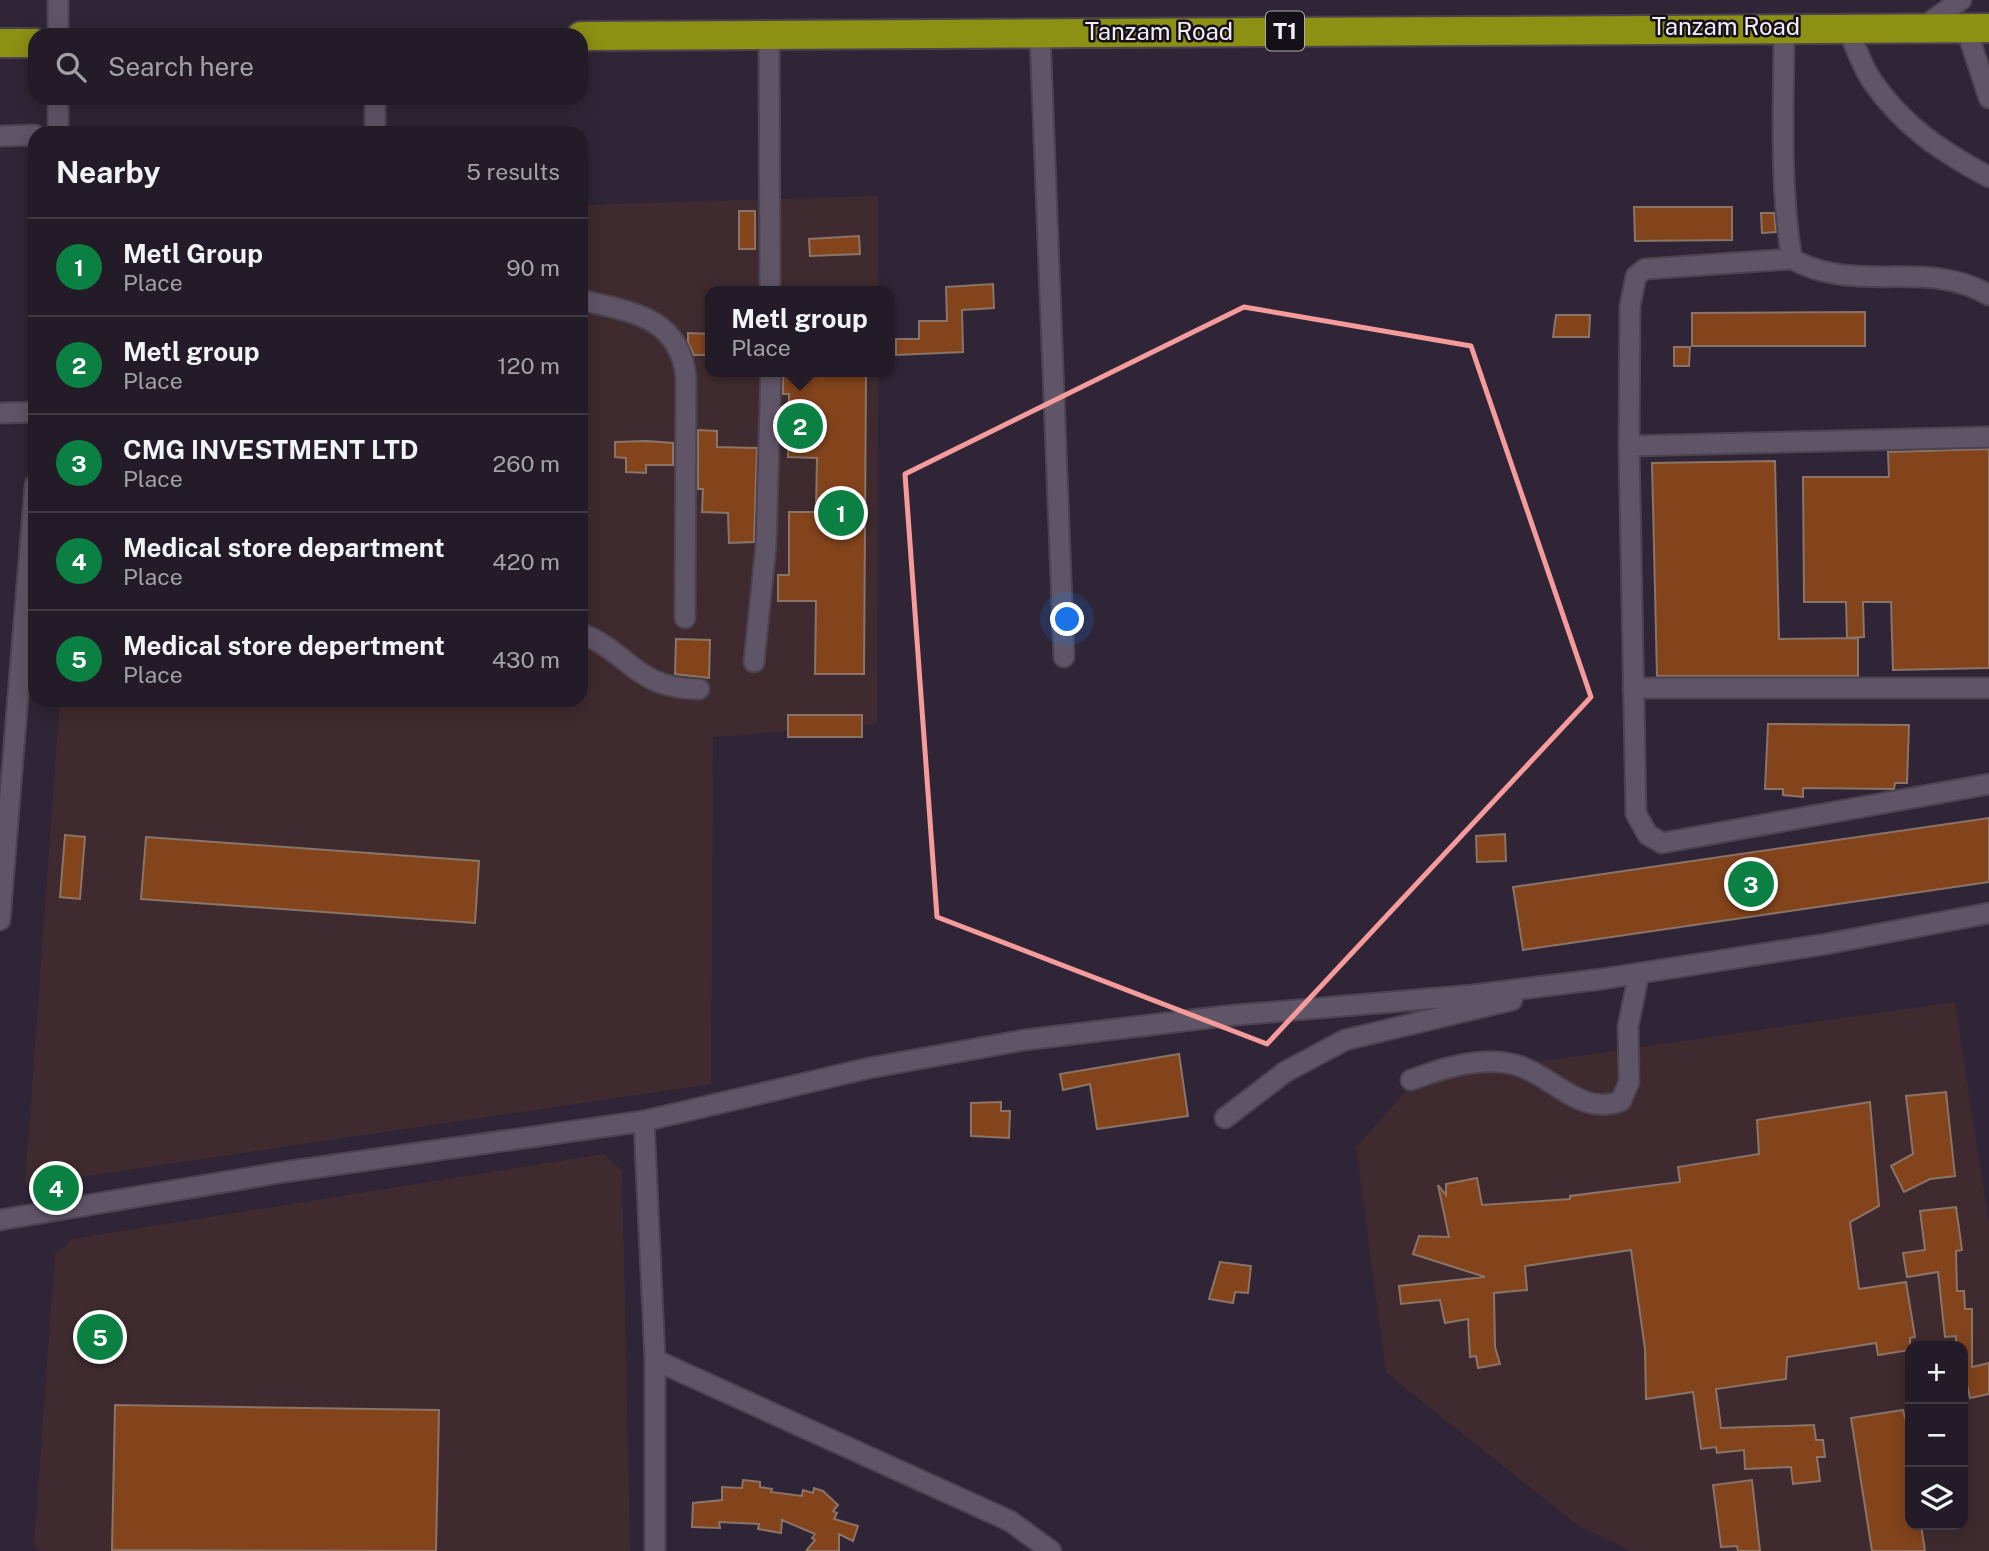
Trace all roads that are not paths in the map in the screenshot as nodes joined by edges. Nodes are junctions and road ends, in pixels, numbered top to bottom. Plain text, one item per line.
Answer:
1 (58, 0) edge
2 (1961, 0) edge
3 (1784, 27) junction
4 (1847, 27) junction
5 (1923, 27) junction
6 (58, 28) edge
7 (1978, 28) edge
8 (769, 33) junction
9 (1040, 33) junction
10 (588, 36) edge
11 (0, 43) edge
12 (28, 43) edge
13 (1989, 98) edge
14 (58, 105) edge
15 (375, 105) edge
16 (58, 126) edge
17 (375, 126) edge
18 (28, 135) edge
19 (0, 136) edge
20 (1989, 177) edge
21 (1792, 259) junction
22 (770, 286) edge
23 (1989, 295) edge
24 (588, 302) edge
25 (771, 377) edge
26 (28, 412) edge
27 (0, 413) edge
28 (1989, 437) edge
29 (1629, 446) junction
30 (28, 551) edge
31 (685, 618) dead end
32 (588, 637) edge
33 (1064, 657) dead end
34 (754, 662) dead end
35 (1633, 688) junction
36 (1989, 688) edge
37 (699, 689) dead end
38 (6, 759) edge
39 (1989, 784) edge
40 (1989, 913) edge
41 (0, 920) edge
42 (1639, 973) junction
43 (1549, 986) junction
44 (1410, 1080) dead end
45 (1225, 1118) dead end
46 (643, 1121) junction
47 (0, 1220) edge
48 (654, 1360) junction
49 (655, 1551) edge
50 (1051, 1551) edge

1 - 6 street
2 - 5 street
3 - 4 highway, Tanzam Road / T1
3 - 9 highway, Tanzam Road / T1
3 - 21 street
4 - 5 highway, Tanzam Road / T1
4 - 20 street
5 - 7 highway, Tanzam Road / T1
7 - 13 street
8 - 9 highway, Tanzam Road / T1
8 - 10 highway, Tanzam Road / T1
8 - 22 street
9 - 33 street
11 - 12 highway
14 - 16 street
15 - 17 street
18 - 19 street
21 - 23 street
21 - 29 street
24 - 31 street
25 - 34 street
26 - 27 street
28 - 29 street
29 - 35 street
30 - 38 street
32 - 37 street
35 - 36 street
35 - 39 street
38 - 41 street
40 - 42 street
42 - 43 street
42 - 44 street
43 - 45 street
43 - 46 street
46 - 47 street
46 - 48 street
48 - 49 street
48 - 50 street

